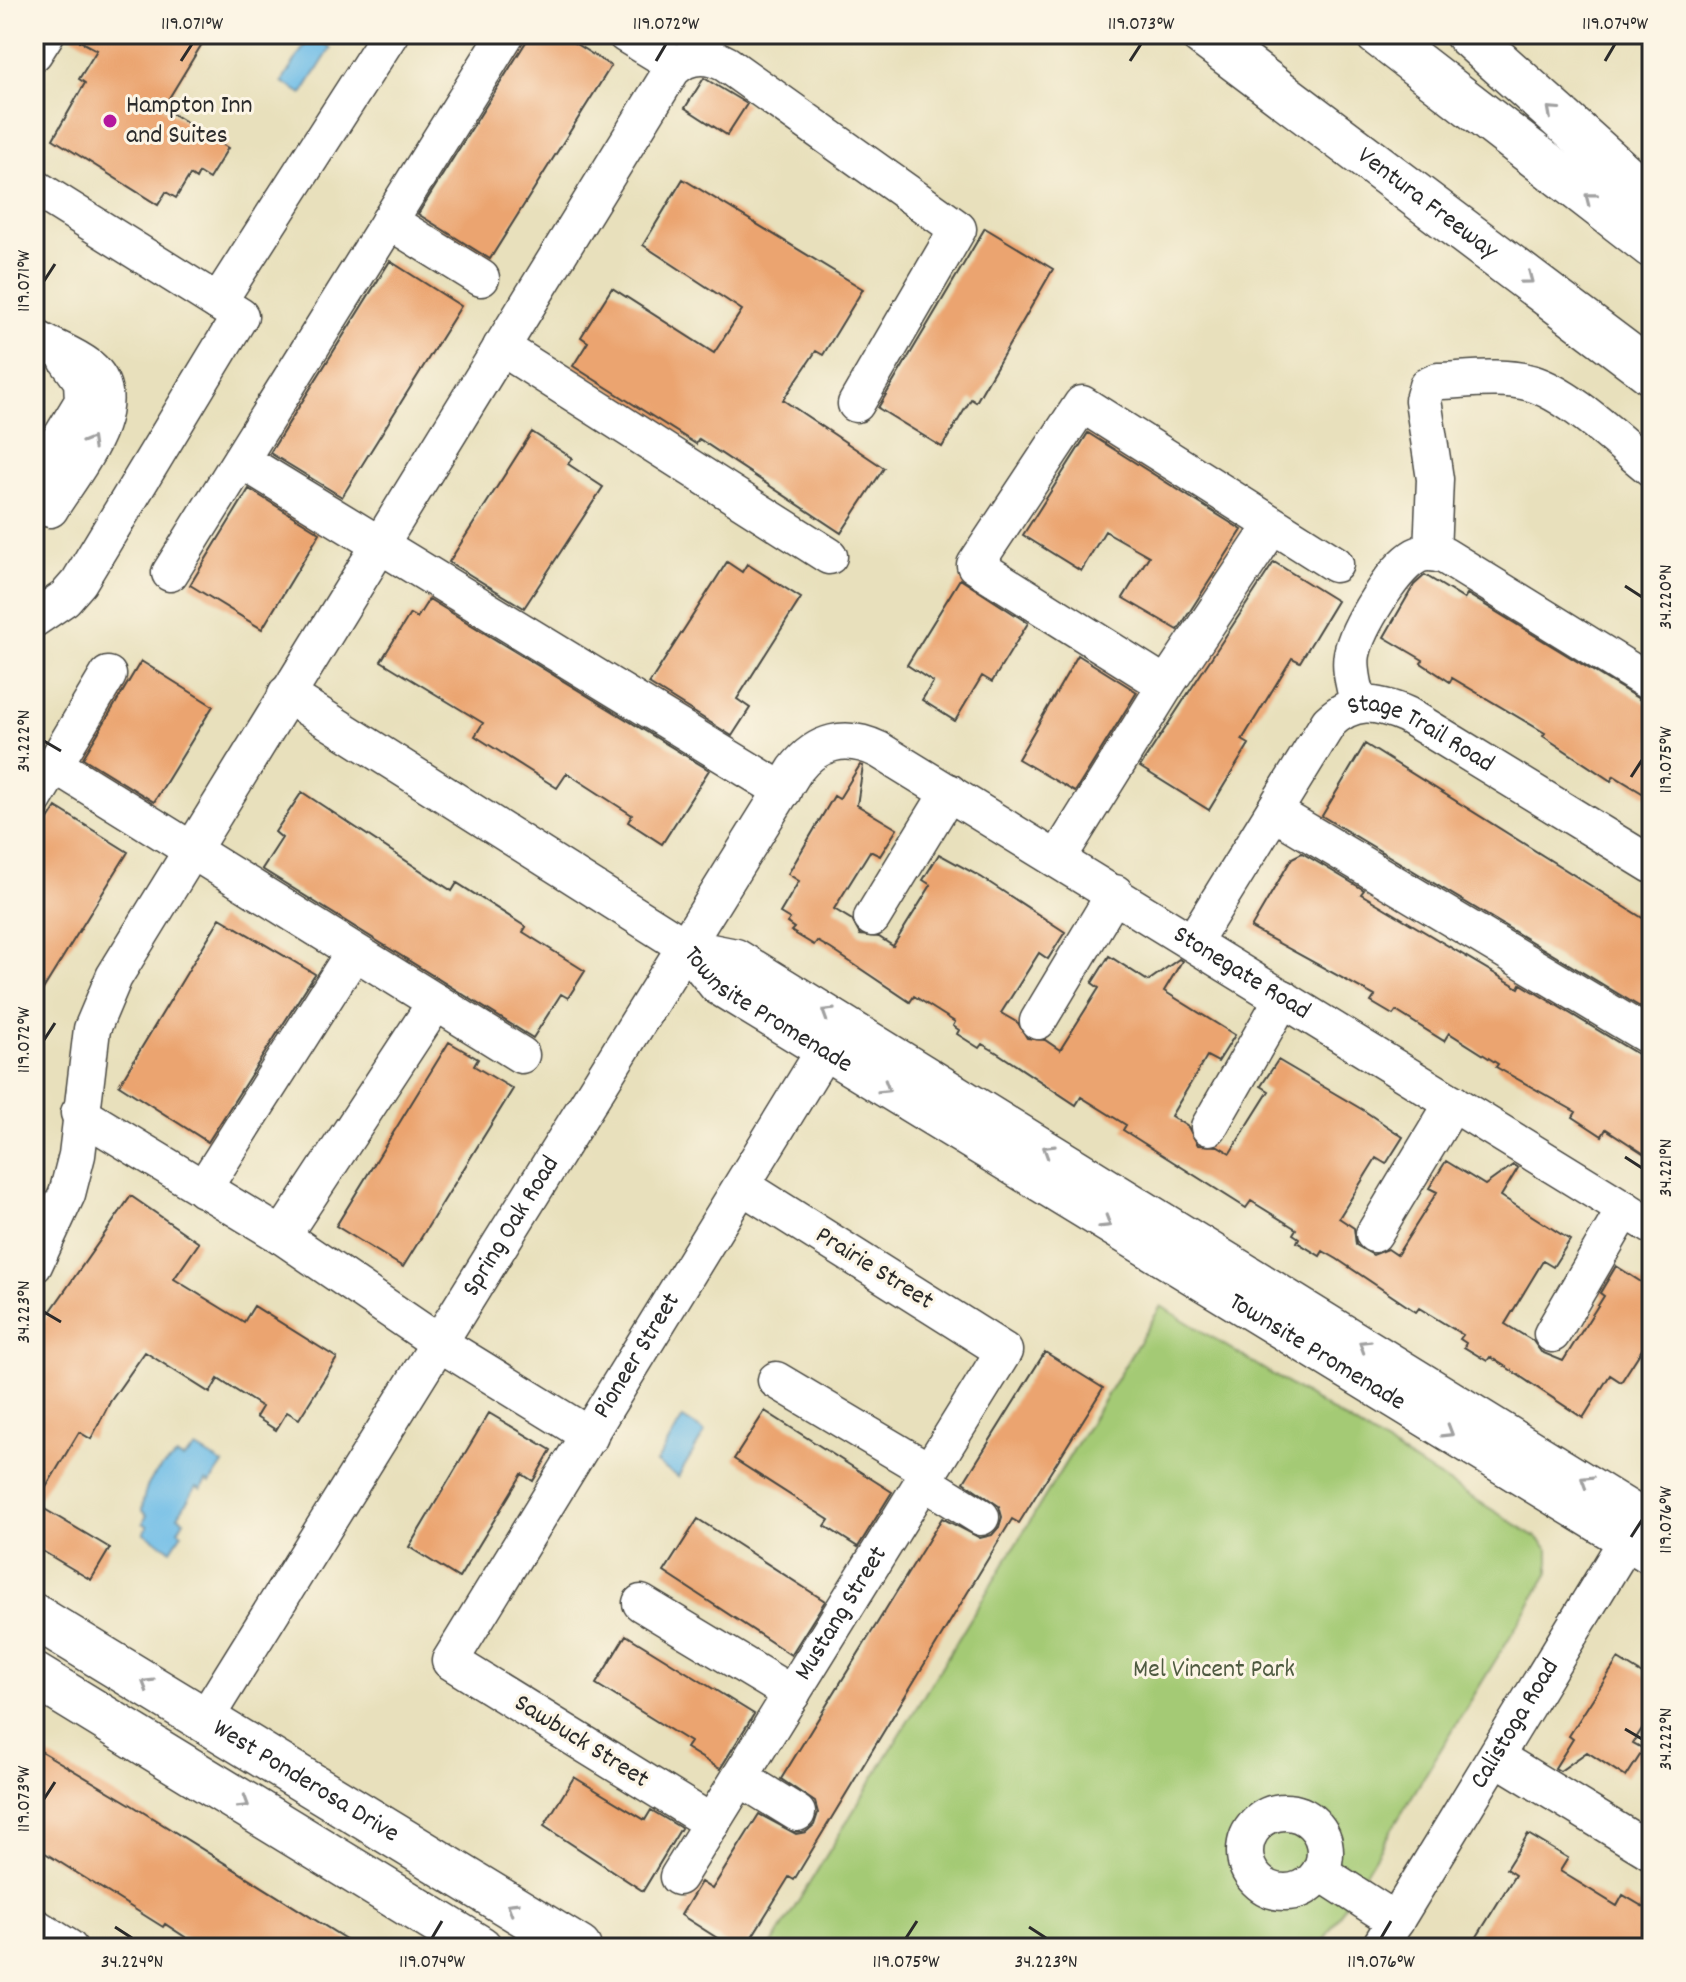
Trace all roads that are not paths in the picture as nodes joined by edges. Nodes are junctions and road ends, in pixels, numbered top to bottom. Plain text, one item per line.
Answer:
1 (46, 34) edge
2 (390, 34) edge
3 (506, 34) edge
4 (625, 34) edge
5 (1178, 34) edge
6 (1202, 34) edge
7 (1378, 34) edge
8 (1467, 34) edge
9 (34, 53) edge
10 (676, 65) junction
11 (1310, 113) junction
12 (34, 187) edge
13 (1652, 200) edge
14 (389, 221) junction
15 (1652, 246) edge
16 (481, 278) dead end
17 (218, 302) junction
18 (34, 337) edge
19 (501, 347) junction
20 (1652, 373) edge
21 (856, 404) dead end
22 (241, 460) junction
23 (1652, 469) edge
24 (42, 496) edge
25 (1273, 525) junction
26 (379, 542) junction
27 (1432, 553) junction
28 (829, 556) dead end
29 (1335, 564) dead end
30 (170, 573) dead end
31 (34, 619) edge
32 (108, 675) dead end
33 (1652, 684) edge
34 (1166, 685) junction
35 (286, 694) junction
36 (1358, 703) junction
37 (826, 744) joint
38 (55, 765) junction
39 (783, 791) junction
40 (949, 792) junction
41 (34, 799) edge
42 (1274, 812) junction
43 (191, 850) junction
44 (1058, 858) junction
45 (1652, 865) edge
46 (1115, 893) junction
47 (872, 918) dead end
48 (1193, 942) junction
49 (686, 947) junction
50 (354, 952) junction
51 (1283, 998) junction
52 (436, 1002) junction
53 (1038, 1021) dead end
54 (1652, 1038) edge
55 (824, 1051) junction
56 (521, 1055) dead end
57 (1453, 1103) junction
58 (79, 1113) junction
59 (1209, 1127) dead end
60 (744, 1187) junction
61 (203, 1189) junction
62 (1638, 1218) edge
63 (1374, 1234) dead end
64 (282, 1236) junction
65 (34, 1265) edge
66 (1552, 1334) dead end
67 (439, 1343) junction
68 (1004, 1351) joint
69 (776, 1380) dead end
70 (590, 1436) junction
71 (926, 1476) junction
72 (981, 1517) dead end
73 (1645, 1527) edge
74 (641, 1603) dead end
75 (34, 1616) edge
76 (450, 1661) joint
77 (34, 1675) edge
78 (792, 1694) junction
79 (205, 1719) junction
80 (1496, 1757) junction
81 (177, 1762) junction
82 (740, 1778) junction
83 (797, 1813) dead end
84 (712, 1823) junction
85 (1652, 1852) edge
86 (1320, 1872) dead end
87 (678, 1877) dead end
88 (34, 1926) edge
89 (1387, 1934) edge
90 (69, 1948) edge
91 (480, 1948) edge
92 (579, 1948) edge

1 - 9 street
2 - 17 street
3 - 14 street
4 - 10 street
5 - 11 main road
6 - 11 main road, Ventura Freeway
15 -> 7 main road
13 -> 8 main road
10 - 19 street
10 - 21 street
11 -> 20 main road, Ventura Freeway
12 - 17 street
14 - 16 street
14 - 22 street
17 - 31 street
24 -> 18 street
19 - 26 street
19 - 28 street
22 - 26 street
22 - 30 street
23 - 27 street
25 - 29 street
25 - 34 street
25 - 34 street
26 - 35 street
26 - 39 street
27 - 33 street
27 - 36 street
32 - 38 street
34 - 44 street
35 - 43 street
35 - 49 street
36 - 42 street, Stage Trail Road
36 - 45 street, Stage Trail Road
37 - 39 street, Spring Oak Road
37 - 40 street, Stonegate Road
38 - 41 street
38 - 43 street
39 - 49 street, Spring Oak Road
40 - 44 street, Stonegate Road
40 - 47 street
42 - 48 street, Stage Trail Road
42 - 54 street
43 - 50 street
43 - 58 street
44 - 46 street, Stonegate Road
46 - 48 street, Stonegate Road
46 - 53 street
48 - 51 street, Stonegate Road
49 - 55 street, Townsite Promenade
49 - 67 street, Spring Oak Road
73 -> 49 street, Townsite Promenade
50 - 52 street
50 - 61 street
51 - 57 street, Stonegate Road
51 - 59 street
52 - 56 street
52 - 64 street
55 - 60 street, Pioneer Street
55 -> 73 street, Townsite Promenade
57 - 62 street, Stonegate Road
57 - 63 street
58 - 61 street
58 - 65 street
60 - 68 street, Prairie Street
60 - 70 street, Pioneer Street
61 - 64 street
62 - 66 street
64 - 67 street
67 - 70 street
67 - 79 street, Spring Oak Road
68 - 71 street, Mustang Street
69 - 71 street
70 - 76 street, Pioneer Street
71 - 72 street
71 - 78 street, Mustang Street
73 - 80 street, Calistoga Road
74 - 78 street
79 -> 75 main road, West Ponderosa Drive
76 - 84 street, Sawbuck Street
77 - 81 main road, West Ponderosa Drive
78 - 82 street, Mustang Street
79 - 81 main road
92 -> 79 main road, West Ponderosa Drive
80 - 85 street
80 - 89 street, Calistoga Road
81 -> 91 main road, West Ponderosa Drive
82 - 83 street
82 - 84 street, Mustang Street
84 - 87 street, Mustang Street
86 - 89 street
88 - 90 street

